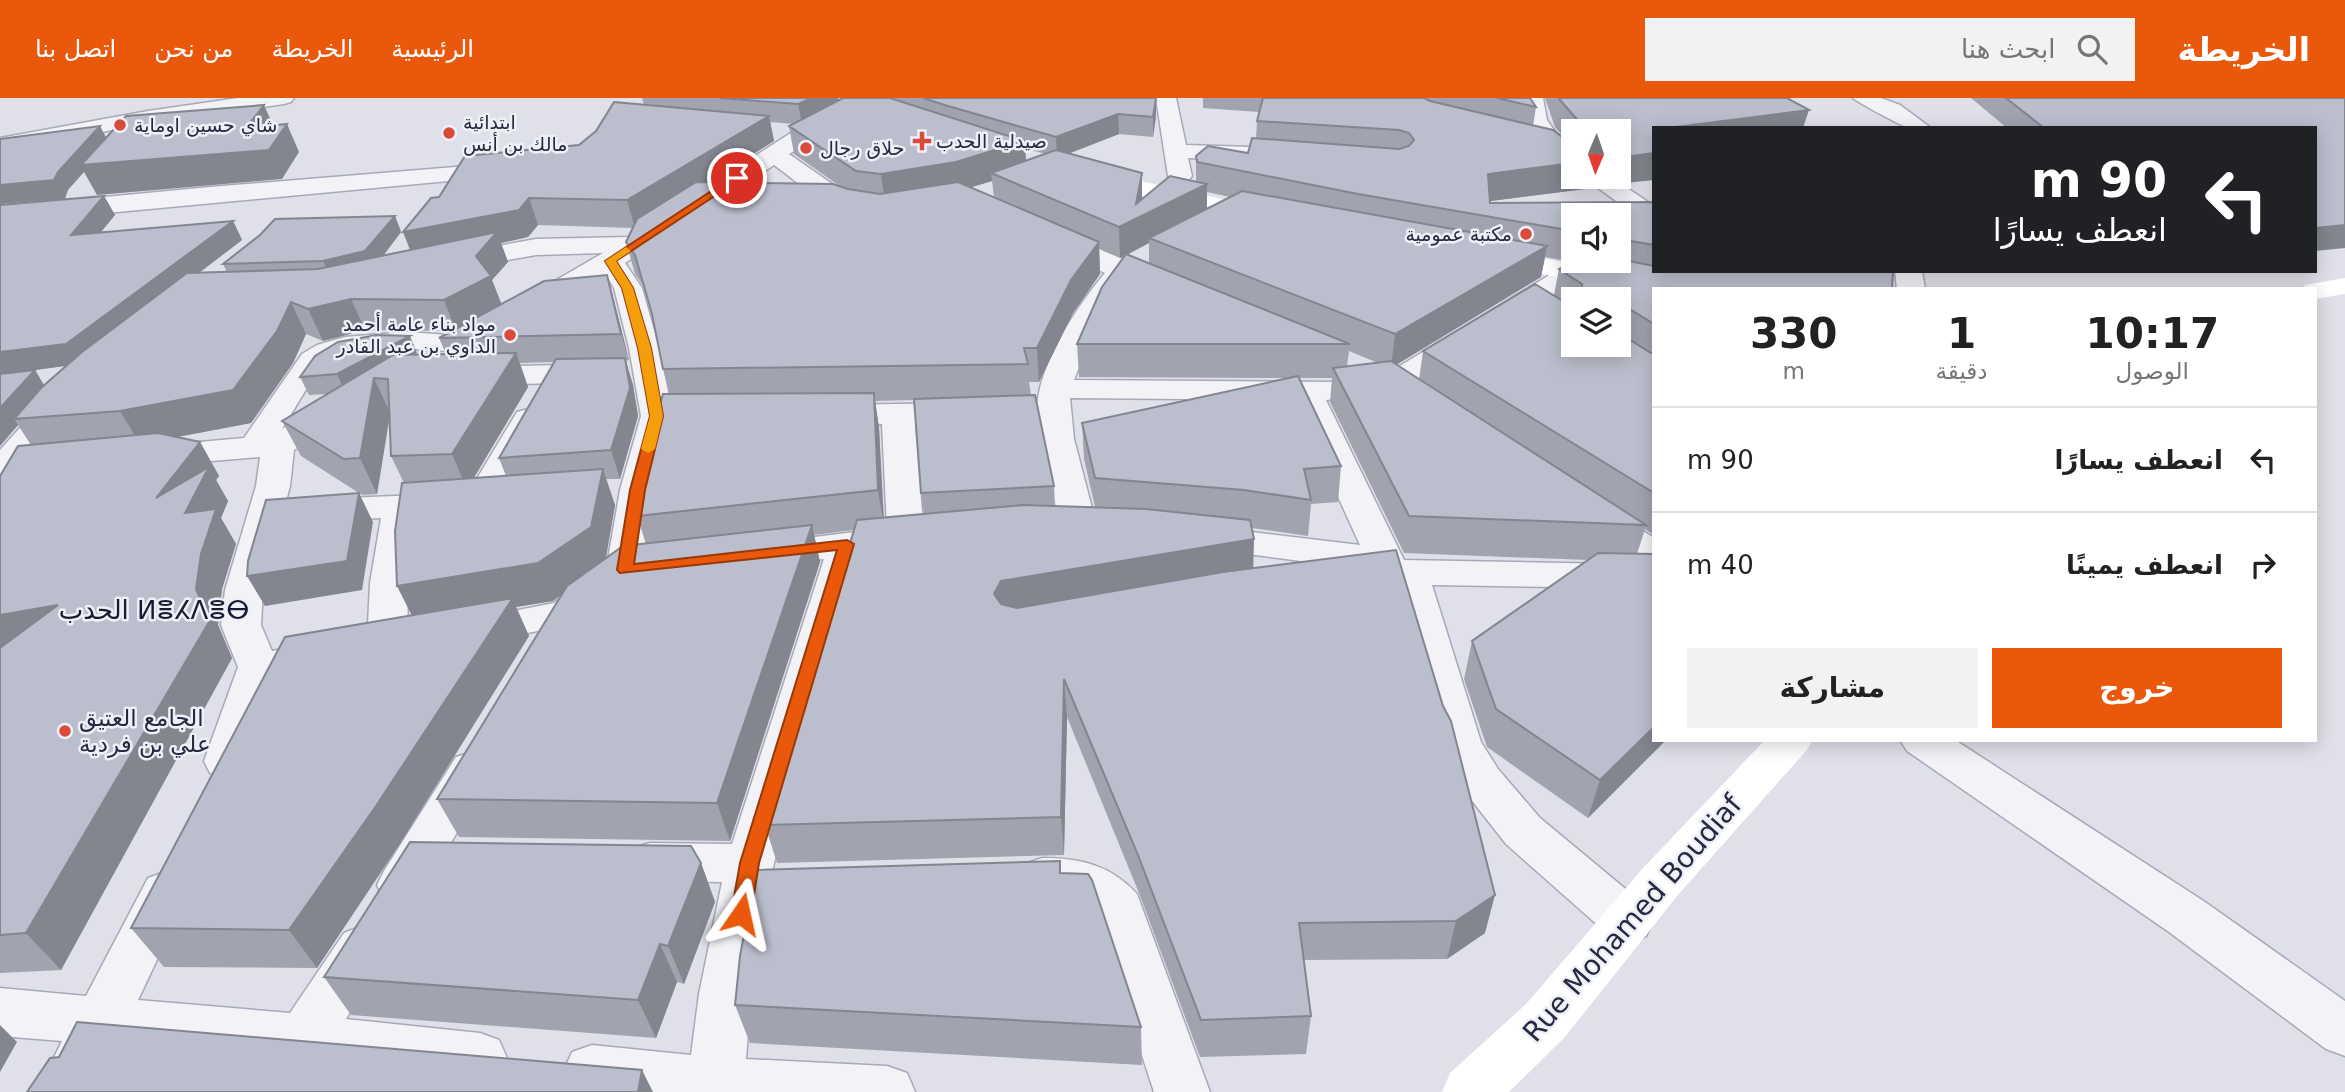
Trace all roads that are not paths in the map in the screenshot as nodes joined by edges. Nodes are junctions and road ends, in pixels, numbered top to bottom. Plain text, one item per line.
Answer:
1 (284, 98) edge
2 (1166, 98) edge
3 (1537, 98) edge
4 (1863, 98) edge
5 (851, 102) edge
6 (144, 108) edge
7 (1917, 126) edge
8 (770, 143) junction
9 (1524, 143) edge
10 (0, 145) edge
11 (122, 147) edge
12 (1561, 151) edge
13 (1176, 152) junction
14 (1561, 155) edge
15 (1277, 156) edge
16 (520, 170) edge
17 (1070, 172) edge
18 (465, 173) junction
19 (310, 186) junction
20 (1613, 189) edge
21 (448, 194) edge
22 (1184, 199) junction
23 (700, 202) junction
24 (740, 203) edge
25 (806, 204) edge
26 (846, 204) junction
27 (1238, 211) junction
28 (885, 214) edge
29 (0, 215) edge
30 (284, 215) dead end
31 (1652, 215) edge
32 (1293, 222) edge
33 (1025, 228) edge
34 (1203, 229) edge
35 (1156, 253) edge
36 (1467, 253) edge
37 (624, 264) junction
38 (422, 268) edge
39 (1561, 269) edge
40 (1121, 271) junction
41 (1574, 273) edge
42 (1586, 273) edge
43 (2345, 286) edge
44 (1659, 287) edge
45 (2317, 291) edge
46 (1186, 297) edge
47 (488, 331) junction
48 (1341, 361) edge
49 (648, 372) junction
50 (554, 374) junction
51 (38, 381) edge
52 (1305, 390) junction
53 (1404, 390) junction
54 (356, 403) edge
55 (1034, 405) junction
56 (791, 415) edge
57 (898, 415) junction
58 (266, 446) junction
59 (121, 459) edge
60 (41, 466) edge
61 (0, 470) edge
62 (637, 490) junction
63 (600, 492) edge
64 (516, 499) edge
65 (481, 502) junction
66 (1574, 503) edge
67 (400, 508) junction
68 (265, 512) junction
69 (1077, 528) edge
70 (946, 533) edge
71 (1176, 534) edge
72 (906, 537) junction
73 (847, 544) junction
74 (1652, 554) edge
75 (736, 557) edge
76 (1394, 568) junction
77 (1652, 577) edge
78 (1299, 584) edge
79 (565, 614) junction
80 (414, 640) junction
81 (537, 661) edge
82 (259, 667) junction
83 (495, 731) edge
84 (1788, 742) edge
85 (1925, 742) edge
86 (212, 795) edge
87 (183, 855) edge
88 (611, 862) edge
89 (761, 879) junction
90 (993, 879) edge
91 (1628, 921) junction
92 (0, 1012) edge
93 (100, 1021) junction
94 (2345, 1032) edge
95 (304, 1038) junction
96 (715, 1088) edge
97 (65, 1092) edge
98 (887, 1092) edge
99 (1182, 1092) edge
100 (1470, 1092) edge

1 - 6 street
2 - 13 street
3 - 12 street
4 - 7 street
5 - 8 street
6 - 10 street
6 - 11 street
8 - 23 street
8 - 26 street
9 - 14 street
13 - 15 street
13 - 22 street
16 - 18 street
17 - 22 street
18 - 19 street
18 - 21 street
19 - 29 street
19 - 30 street
20 - 31 street
22 - 27 street
23 - 24 street
23 - 37 street
25 - 26 street
26 - 28 street
27 - 32 street
27 - 34 street
33 - 40 street
35 - 40 street
36 - 39 street
37 - 38 street
37 - 47 street
37 - 49 street
40 - 46 street
40 - 55 street
41 - 53 street
42 - 44 street
43 - 45 street
47 - 50 street
47 - 58 street
48 - 53 street
49 - 50 street
49 - 62 street
50 - 65 street
51 - 61 street
52 - 53 street
52 - 55 street
52 - 76 street
54 - 58 street
55 - 57 street
55 - 69 street
56 - 57 street
57 - 72 street
58 - 59 street
58 - 68 street
60 - 61 street
62 - 63 street
62 - 79 street
64 - 65 street
65 - 67 street
66 - 74 street
67 - 68 street
67 - 80 street
68 - 82 street
70 - 72 street
71 - 76 street
72 - 73 street
73 - 75 street
73 - 89 street
76 - 77 street
76 - 78 street
76 - 91 street
79 - 80 street
79 - 81 street
80 - 82 street
82 - 86 street
83 - 95 street
84 - 91 street, Rue Mohamed Boudiaf
85 - 94 street
87 - 93 street
88 - 89 street
89 - 96 street
90 - 99 street
91 - 100 street, Rue Mohamed Boudiaf
92 - 93 street
93 - 95 street
93 - 97 street
95 - 96 street
96 - 98 street

